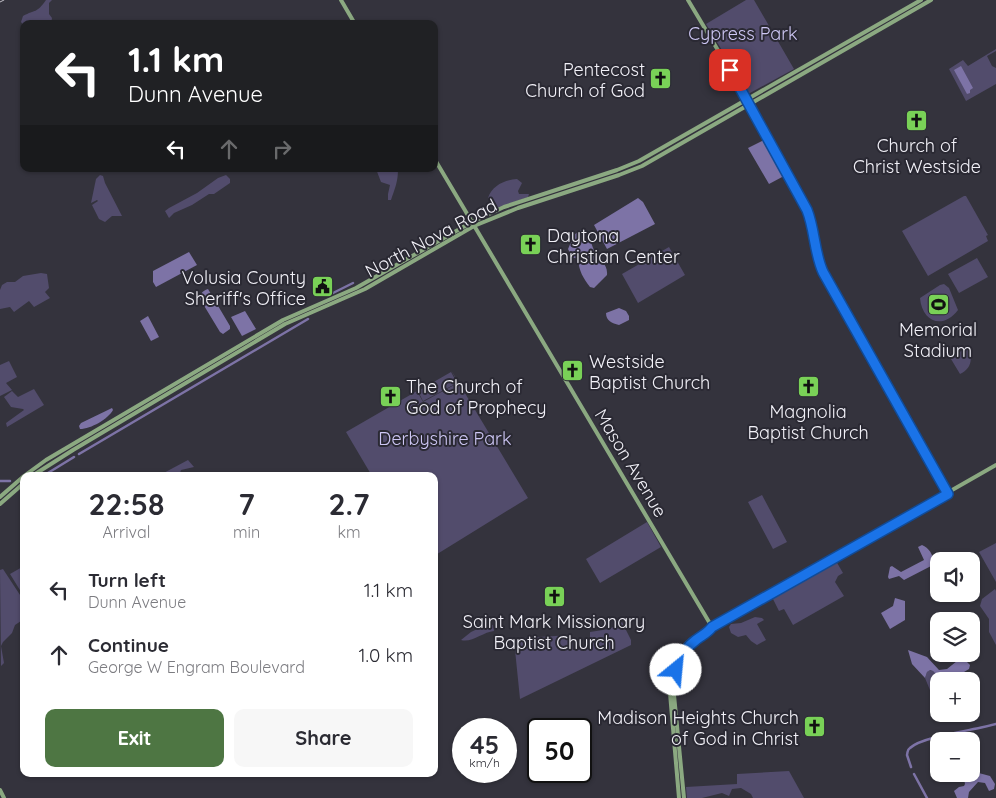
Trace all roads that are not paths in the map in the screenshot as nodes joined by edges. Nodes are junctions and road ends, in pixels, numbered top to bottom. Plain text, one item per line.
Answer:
1 (341, 0) edge
2 (688, 0) edge
3 (921, 0) edge
4 (931, 0) edge
5 (353, 20) edge
6 (748, 101) junction
7 (438, 165) edge
8 (627, 170) junction
9 (473, 224) junction
10 (424, 249) junction
11 (419, 258) junction
12 (126, 413) junction
13 (119, 417) junction
14 (124, 420) junction
15 (116, 424) junction
16 (996, 466) edge
17 (30, 472) edge
18 (38, 472) edge
19 (20, 480) edge
20 (20, 486) edge
21 (948, 494) junction
22 (0, 497) edge
23 (0, 504) edge
24 (712, 627) junction
25 (678, 658) junction
26 (0, 790) edge
27 (4, 798) edge
28 (680, 798) edge
29 (684, 798) edge

1 - 5 main road
2 - 6 main road
3 - 6 main road, North Nova Road
4 - 6 main road, North Nova Road
6 - 8 main road, North Nova Road
6 - 8 main road, North Nova Road
6 - 21 main road
7 - 9 main road, Mason Avenue
8 - 9 main road, North Nova Road
8 - 9 main road, North Nova Road
9 - 10 main road, North Nova Road
9 - 11 main road, North Nova Road
9 - 24 main road, Mason Avenue
10 - 11 main road
10 - 12 main road, North Nova Road
11 - 14 main road, North Nova Road
12 - 13 main road, North Nova Road
12 - 14 main road
13 - 15 main road
13 - 17 main road, North Nova Road
14 - 15 main road, North Nova Road
15 - 18 main road, North Nova Road
16 - 21 main road
19 - 22 main road, North Nova Road
20 - 23 main road
21 - 24 main road
24 - 25 main road
25 - 28 main road
25 - 29 main road
26 - 27 main road

